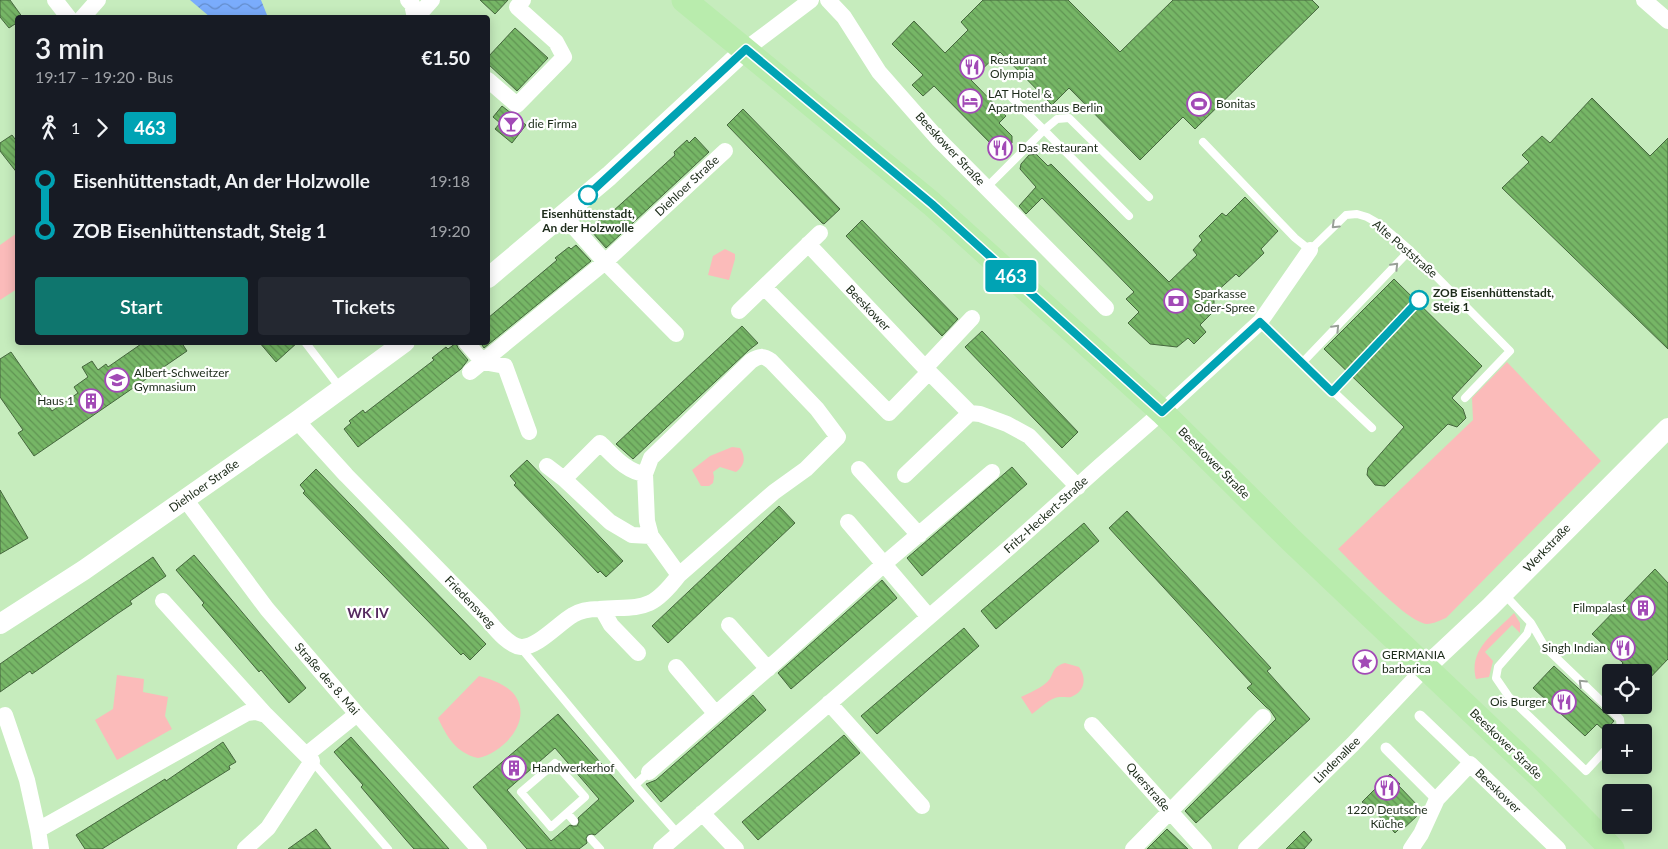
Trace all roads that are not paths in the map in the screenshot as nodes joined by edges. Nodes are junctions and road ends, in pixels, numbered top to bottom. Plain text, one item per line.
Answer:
1 (55, 0) edge
2 (98, 0) edge
3 (408, 0) edge
4 (432, 0) edge
5 (522, 0) edge
6 (684, 0) edge
7 (810, 0) edge
8 (828, 0) edge
9 (1644, 0) edge
10 (67, 15) edge
11 (85, 15) edge
12 (414, 15) edge
13 (418, 15) edge
14 (1667, 19) edge
15 (746, 49) junction
16 (490, 82) edge
17 (1009, 95) dead end
18 (1044, 130) junction
19 (1204, 142) dead end
20 (725, 151) dead end
21 (986, 188) junction
22 (1149, 197) dead end
23 (564, 216) junction
24 (1129, 216) dead end
25 (820, 233) dead end
26 (808, 244) junction
27 (1310, 250) junction
28 (1410, 250) junction
29 (605, 262) junction
30 (490, 276) edge
31 (764, 287) junction
32 (1106, 308) dead end
33 (739, 311) dead end
34 (972, 318) dead end
35 (1260, 322) junction
36 (676, 334) dead end
37 (307, 345) edge
38 (401, 345) edge
39 (467, 345) edge
40 (1302, 363) junction
41 (477, 367) junction
42 (927, 370) junction
43 (341, 389) junction
44 (1465, 398) dead end
45 (1162, 412) junction
46 (970, 413) junction
47 (297, 421) junction
48 (1372, 428) dead end
49 (1668, 428) edge
50 (529, 432) dead end
51 (547, 466) dead end
52 (859, 469) dead end
53 (992, 472) dead end
54 (645, 474) junction
55 (905, 475) dead end
56 (564, 479) junction
57 (1078, 487) junction
58 (185, 499) junction
59 (848, 522) dead end
60 (918, 535) junction
61 (650, 536) junction
62 (884, 564) junction
63 (679, 575) junction
64 (1503, 593) junction
65 (163, 601) dead end
66 (602, 609) junction
67 (929, 617) junction
68 (1530, 623) junction
69 (0, 624) edge
70 (729, 625) dead end
71 (520, 647) junction
72 (638, 654) dead end
73 (676, 667) dead end
74 (1425, 668) junction
75 (768, 669) junction
76 (829, 703) junction
77 (357, 714) junction
78 (716, 714) junction
79 (5, 715) dead end
80 (266, 715) junction
81 (1420, 716) dead end
82 (1263, 717) dead end
83 (1620, 724) edge
84 (1092, 725) dead end
85 (1386, 748) dead end
86 (1602, 754) edge
87 (309, 758) junction
88 (1470, 764) junction
89 (649, 772) joint
90 (634, 785) junction
91 (1437, 799) junction
92 (922, 806) dead end
93 (567, 813) junction
94 (702, 813) junction
95 (1170, 813) junction
96 (574, 821) dead end
97 (38, 830) junction
98 (678, 834) junction
99 (591, 839) dead end
100 (41, 849) edge
101 (245, 849) edge
102 (388, 849) edge
103 (480, 849) edge
104 (600, 849) edge
105 (661, 849) edge
106 (736, 849) edge
107 (1133, 849) edge
108 (1204, 849) edge
109 (1246, 849) edge
110 (1411, 849) edge
111 (1558, 849) edge
112 (1612, 849) edge

1 - 10 street
2 - 11 street
3 - 12 street
4 - 13 street
5 - 16 street
6 - 15 main road, Beeskower Straße
7 - 15 street
8 - 21 street, Beeskower Straße
9 - 14 street
15 - 23 street
15 - 45 main road, Beeskower Straße
17 - 18 lane
18 - 21 lane
18 - 22 lane
18 - 24 lane
19 - 27 lane
20 - 29 street, Diehloer Straße
21 - 32 street, Beeskower Straße
23 - 29 street
23 - 30 street
25 - 26 street
26 - 31 street
26 - 42 street, Beeskower
28 -> 27 lane, Alte Poststraße
27 - 35 street, Alte Poststraße
40 -> 28 lane
28 - 44 lane, Alte Poststraße
29 - 36 street
29 - 41 street, Diehloer Straße
31 - 33 street
31 - 42 street
34 - 42 street
35 - 40 lane
35 - 45 street, Alte Poststraße
37 - 43 lane
38 - 43 street, Diehloer Straße
39 - 41 street
40 - 48 lane
41 - 50 street
42 - 46 street
43 - 47 street, Diehloer Straße
45 - 57 street, Fritz-Heckert-Straße
45 - 74 main road, Beeskower Straße
46 - 55 street
46 - 57 street
47 - 58 street, Diehloer Straße
47 - 71 street, Friedensweg
49 - 64 street, Werkstraße
51 - 56 street
52 - 60 street
53 - 60 street
54 - 56 street
54 - 61 street
54 - 63 street
56 - 61 street
57 - 67 street, Fritz-Heckert-Straße
58 - 69 street, Diehloer Straße
58 - 77 street, Straße des 8. Mai
59 - 62 street
60 - 62 street
61 - 63 street
62 - 67 street
62 - 75 street
63 - 66 street
64 - 68 lane
64 - 74 street, Werkstraße
65 - 80 street
66 - 71 street
66 - 72 street
67 - 76 street, Fritz-Heckert-Straße
83 -> 68 lane
68 - 86 lane
70 - 75 street
71 - 90 lane
73 - 78 street
74 - 109 street, Lindenallee
74 - 112 main road, Beeskower Straße
75 - 78 street
76 - 92 street
76 - 94 street, Fritz-Heckert-Straße
77 - 87 street
77 - 103 street, Straße des 8. Mai
78 - 89 street
79 - 97 street
80 - 87 street
80 - 97 street
81 - 88 street
82 - 95 street
84 - 95 street, Querstraße
85 - 91 street
87 - 101 street
87 - 102 lane
88 - 91 street, Beeskower
88 - 111 street, Beeskower
89 - 90 lane
90 - 98 lane
91 - 110 street, Beeskower
93 - 93 lane
93 - 96 lane
94 - 98 street, Fritz-Heckert-Straße
94 - 106 street
95 - 107 street
95 - 108 street, Querstraße
97 - 100 street
98 - 105 street, Fritz-Heckert-Straße
99 - 104 lane

